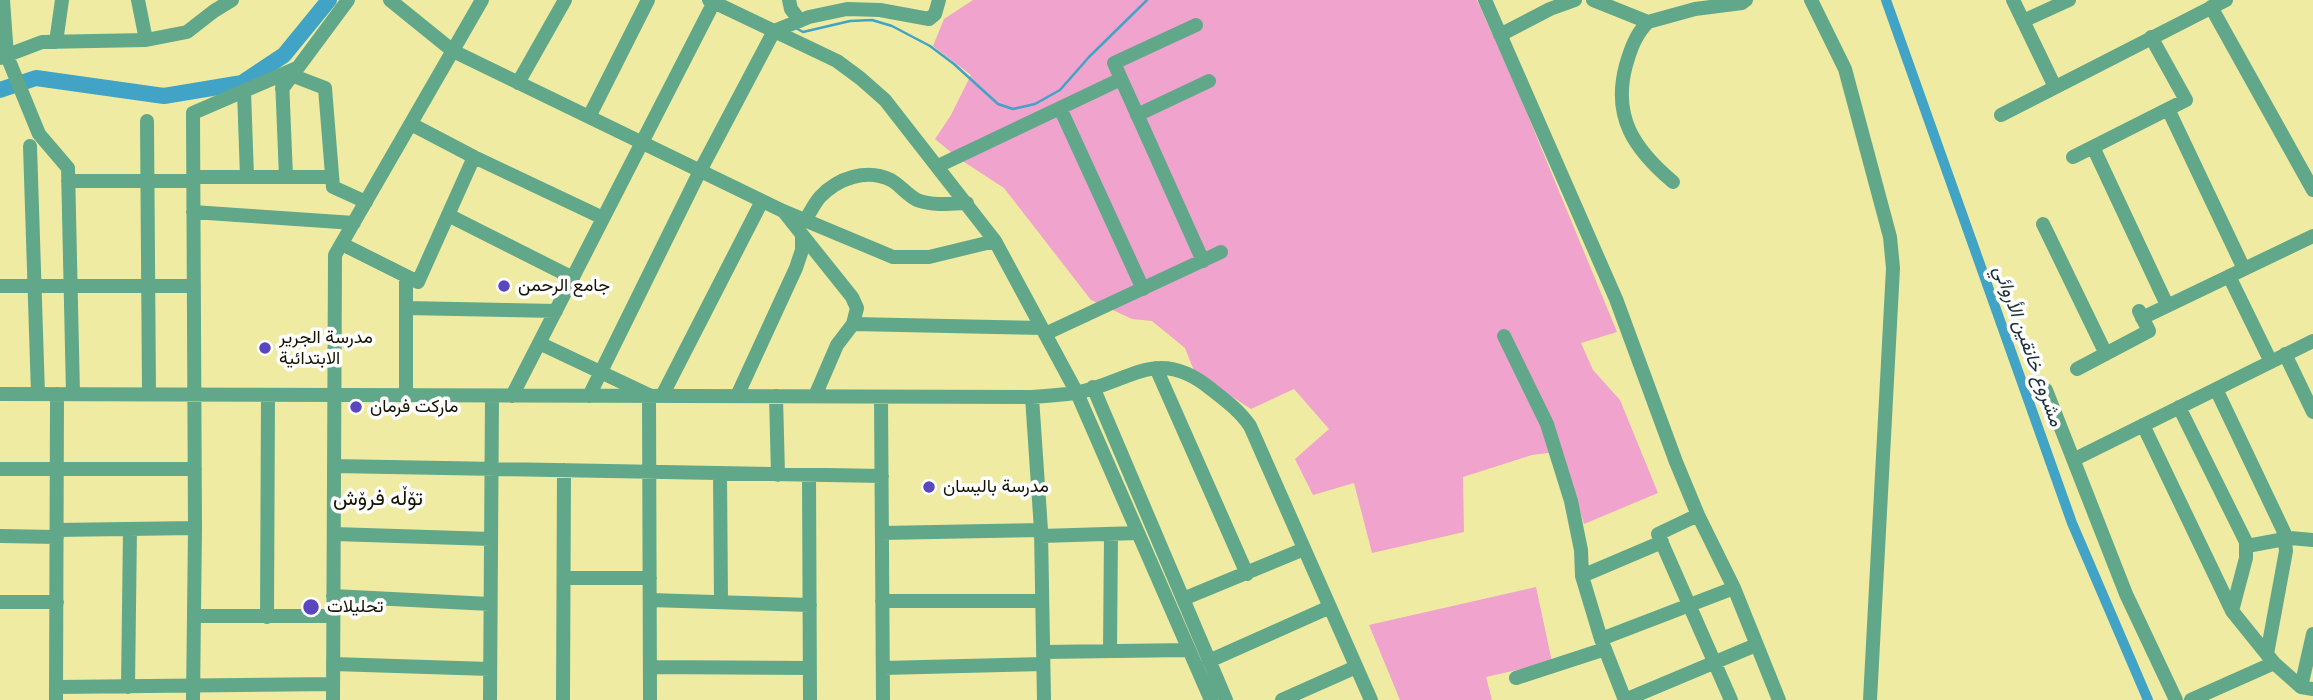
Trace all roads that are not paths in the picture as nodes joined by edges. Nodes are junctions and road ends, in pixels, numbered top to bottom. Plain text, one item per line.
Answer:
1 (62, 0) edge
2 (138, 0) edge
3 (232, 0) edge
4 (348, 0) edge
5 (390, 0) edge
6 (482, 0) edge
7 (565, 0) edge
8 (648, 0) edge
9 (789, 0) edge
10 (939, 0) edge
11 (1485, 0) edge
12 (1574, 0) edge
13 (1593, 0) edge
14 (1746, 0) edge
15 (1811, 0) edge
16 (2013, 0) edge
17 (2069, 0) edge
18 (2227, 0) edge
19 (711, 1) edge
20 (2, 3) edge
21 (213, 5) edge
22 (837, 5) edge
23 (882, 5) edge
24 (1540, 6) edge
25 (1668, 7) edge
26 (2211, 8) junction
27 (800, 21) junction
28 (1648, 22) junction
29 (2023, 22) junction
30 (1196, 25) dead end
31 (780, 29) junction
32 (1500, 35) junction
33 (2151, 37) junction
34 (146, 40) junction
35 (56, 42) junction
36 (453, 51) junction
37 (3, 57) edge
38 (288, 76) junction
39 (1121, 79) junction
40 (1209, 81) dead end
41 (519, 83) junction
42 (2055, 88) junction
43 (244, 91) junction
44 (1060, 108) junction
45 (2168, 109) junction
46 (1137, 115) junction
47 (2001, 115) dead end
48 (589, 117) junction
49 (147, 121) dead end
50 (411, 124) junction
51 (642, 143) junction
52 (30, 146) dead end
53 (2093, 147) junction
54 (474, 157) junction
55 (2073, 157) dead end
56 (937, 166) junction
57 (700, 171) junction
58 (247, 177) junction
59 (286, 177) junction
60 (332, 177) junction
61 (193, 179) junction
62 (147, 180) junction
63 (68, 181) junction
64 (1673, 182) dead end
65 (2313, 190) edge
66 (762, 201) junction
67 (366, 202) junction
68 (967, 203) junction
69 (783, 211) junction
70 (194, 212) junction
71 (448, 215) junction
72 (603, 218) junction
73 (805, 220) junction
74 (354, 223) junction
75 (2043, 224) dead end
76 (802, 236) junction
77 (2313, 236) edge
78 (995, 241) junction
79 (342, 244) junction
80 (1221, 252) dead end
81 (1203, 261) junction
82 (2244, 269) junction
83 (406, 276) junction
84 (2229, 276) junction
85 (573, 278) junction
86 (148, 285) junction
87 (0, 286) edge
88 (35, 286) junction
89 (70, 286) junction
90 (194, 286) junction
91 (1143, 289) junction
92 (2167, 305) junction
93 (406, 308) junction
94 (556, 311) junction
95 (853, 324) junction
96 (1044, 331) junction
97 (1504, 336) dead end
98 (2313, 341) edge
99 (539, 343) junction
100 (2106, 354) junction
101 (2285, 355) junction
102 (2271, 362) junction
103 (1156, 368) junction
104 (2077, 369) dead end
105 (599, 373) junction
106 (1093, 387) junction
107 (2216, 389) junction
108 (2046, 390) dead end
109 (1077, 393) junction
110 (0, 394) edge
111 (38, 394) junction
112 (57, 394) junction
113 (73, 394) junction
114 (149, 394) junction
115 (195, 395) junction
116 (268, 395) junction
117 (335, 395) junction
118 (405, 395) junction
119 (656, 395) junction
120 (492, 396) junction
121 (512, 396) junction
122 (589, 396) junction
123 (737, 396) junction
124 (776, 396) junction
125 (815, 396) junction
126 (881, 397) junction
127 (1032, 397) junction
128 (2179, 407) junction
129 (2313, 412) edge
130 (2143, 425) junction
131 (2075, 459) junction
132 (334, 466) junction
133 (491, 468) junction
134 (0, 469) edge
135 (57, 469) junction
136 (195, 469) junction
137 (565, 470) junction
138 (650, 472) junction
139 (720, 473) junction
140 (778, 475) junction
141 (809, 475) junction
142 (882, 476) junction
143 (1698, 515) junction
144 (195, 528) junction
145 (130, 529) junction
146 (57, 533) junction
147 (882, 533) junction
148 (1041, 533) junction
149 (1138, 533) junction
150 (334, 534) junction
151 (1111, 534) junction
152 (0, 536) edge
153 (491, 539) junction
154 (2286, 539) junction
155 (2313, 540) edge
156 (1662, 542) junction
157 (2247, 546) junction
158 (1304, 550) junction
159 (1163, 571) junction
160 (1247, 574) junction
161 (1582, 576) junction
162 (564, 578) junction
163 (650, 578) junction
164 (1734, 588) junction
165 (333, 596) junction
166 (1183, 599) junction
167 (650, 600) junction
168 (882, 601) junction
169 (1042, 601) junction
170 (0, 602) edge
171 (57, 602) junction
172 (721, 602) junction
173 (1690, 603) junction
174 (490, 604) junction
175 (810, 605) junction
176 (1330, 607) junction
177 (2232, 611) junction
178 (195, 616) junction
179 (333, 616) junction
180 (267, 617) junction
181 (2313, 634) edge
182 (1603, 644) junction
183 (1756, 645) junction
184 (1189, 650) junction
185 (1110, 651) junction
186 (1043, 658) junction
187 (2270, 659) junction
188 (1209, 661) junction
189 (1714, 661) junction
190 (333, 664) junction
191 (650, 667) junction
192 (1356, 667) junction
193 (810, 668) junction
194 (883, 668) junction
195 (490, 669) junction
196 (1516, 678) dead end
197 (333, 684) junction
198 (2225, 684) junction
199 (128, 687) junction
200 (2307, 688) edge
201 (193, 693) edge
202 (259, 693) edge
203 (57, 694) edge
204 (1657, 694) edge
205 (1217, 698) edge
206 (1292, 698) edge
207 (333, 700) edge
208 (489, 700) edge
209 (563, 700) edge
210 (650, 700) edge
211 (810, 700) edge
212 (883, 700) edge
213 (1044, 700) edge
214 (1371, 700) edge
215 (1731, 700) edge
216 (1779, 700) edge
217 (1870, 700) edge
218 (2176, 700) edge
219 (2191, 700) edge
220 (2230, 700) edge

1 - 35 street
2 - 34 street
3 - 21 street
4 - 38 street
5 - 36 street
6 - 36 street
7 - 41 street
8 - 48 street
9 - 27 street
10 - 23 street
11 - 32 street
12 - 24 street
13 - 28 street
14 - 25 street
15 - 217 street
16 - 29 street
17 - 29 street
18 - 26 street
19 - 31 street
19 - 51 street
20 - 37 street
21 - 34 street
22 - 23 street
22 - 27 street
24 - 32 street
25 - 28 street
26 - 33 street
26 - 65 street
27 - 31 street
28 - 64 street
29 - 42 street
30 - 39 street
31 - 56 street
31 - 57 street
32 - 143 street
33 - 42 street
33 - 45 street
34 - 35 street
35 - 37 street
36 - 41 street
36 - 50 street
37 - 63 street
38 - 43 street
38 - 59 street
38 - 60 street
39 - 44 street
39 - 46 street
40 - 46 street
41 - 48 street
42 - 47 street
43 - 58 street
43 - 61 street
44 - 56 street
44 - 91 street
45 - 53 street
45 - 82 street
46 - 81 street
48 - 51 street
49 - 62 street
50 - 54 street
50 - 67 street
51 - 57 street
51 - 72 street
52 - 88 street
53 - 55 street
53 - 92 street
54 - 71 street
54 - 72 street
56 - 68 street
57 - 66 street
57 - 105 street
58 - 59 street
58 - 61 street
59 - 60 street
60 - 67 street
61 - 62 street
61 - 70 street
62 - 63 street
62 - 86 street
63 - 89 street
66 - 69 street
66 - 119 street
67 - 74 street
68 - 73 street
68 - 78 street
69 - 73 street
69 - 76 street
70 - 74 street
70 - 90 street
71 - 83 street
71 - 85 street
72 - 85 street
73 - 78 street
74 - 79 street
75 - 100 street
76 - 95 street
76 - 123 street
77 - 82 street
78 - 96 street
79 - 83 street
79 - 117 street
80 - 81 street
81 - 91 street
82 - 84 street
83 - 93 street
84 - 92 street
84 - 102 street
85 - 94 street
86 - 89 street
86 - 90 street
86 - 114 street
87 - 88 street
88 - 89 street
88 - 111 street
89 - 113 street
90 - 115 street
91 - 96 street
92 - 100 street
93 - 94 street
93 - 118 street
94 - 99 street
95 - 96 street
95 - 125 street
96 - 109 street
97 - 161 street
98 - 101 street
99 - 105 street
99 - 121 street
100 - 104 street
101 - 102 street
101 - 129 street
102 - 107 street
103 - 106 street
103 - 158 street
103 - 160 street
105 - 119 street
105 - 122 street
106 - 109 street
106 - 159 street
107 - 128 street
107 - 154 street
108 - 131 street
109 - 127 street
109 - 149 street
110 - 111 street
111 - 112 street
112 - 113 street
112 - 135 street
113 - 114 street
114 - 115 street
115 - 116 street
115 - 136 street
116 - 117 street
116 - 180 street
117 - 118 street
117 - 132 street
118 - 120 street
119 - 122 street
119 - 123 street
119 - 138 street
120 - 121 street
120 - 133 street
121 - 122 street
123 - 124 street
124 - 125 street
124 - 140 street
125 - 126 street
126 - 127 street
126 - 142 street
127 - 148 street
128 - 130 street
128 - 157 street
130 - 131 street
130 - 177 street
131 - 218 street
132 - 133 street
132 - 150 street
133 - 137 street
133 - 153 street
134 - 135 street
135 - 136 street
135 - 146 street
136 - 144 street
137 - 138 street
137 - 162 street
138 - 139 street
138 - 163 street
139 - 140 street
139 - 172 street
140 - 141 street
141 - 142 street
141 - 175 street
142 - 147 street
143 - 156 street
143 - 164 street
144 - 145 street
144 - 178 street
145 - 146 street
145 - 199 street
146 - 152 street
146 - 171 street
147 - 148 street
147 - 168 street
148 - 151 street
148 - 169 street
149 - 151 street
149 - 159 street
150 - 153 street
150 - 165 street
151 - 185 street
153 - 174 street
154 - 155 street
154 - 157 street
154 - 187 street
156 - 161 street
156 - 173 street
157 - 177 street
158 - 160 street
158 - 176 street
159 - 166 street
159 - 184 street
160 - 166 street
161 - 182 street
162 - 163 street
162 - 209 street
163 - 167 street
164 - 173 street
164 - 183 street
165 - 174 street
165 - 179 street
166 - 188 street
167 - 172 street
167 - 191 street
168 - 169 street
168 - 194 street
169 - 186 street
170 - 171 street
171 - 203 street
172 - 175 street
173 - 182 street
173 - 189 street
174 - 195 street
175 - 193 street
176 - 188 street
176 - 192 street
177 - 187 street
178 - 180 street
178 - 201 street
179 - 180 street
179 - 190 street
181 - 200 street
182 - 196 street
182 - 204 street
183 - 189 street
183 - 216 street
184 - 185 street
184 - 205 street
185 - 186 street
186 - 194 street
186 - 213 street
187 - 198 street
187 - 200 street
188 - 205 street
189 - 204 street
189 - 215 street
190 - 195 street
190 - 197 street
191 - 193 street
191 - 210 street
192 - 206 street
192 - 214 street
193 - 211 street
194 - 212 street
195 - 208 street
197 - 202 street
197 - 207 street
198 - 219 street
198 - 220 street
199 - 201 street
199 - 203 street
201 - 202 street

